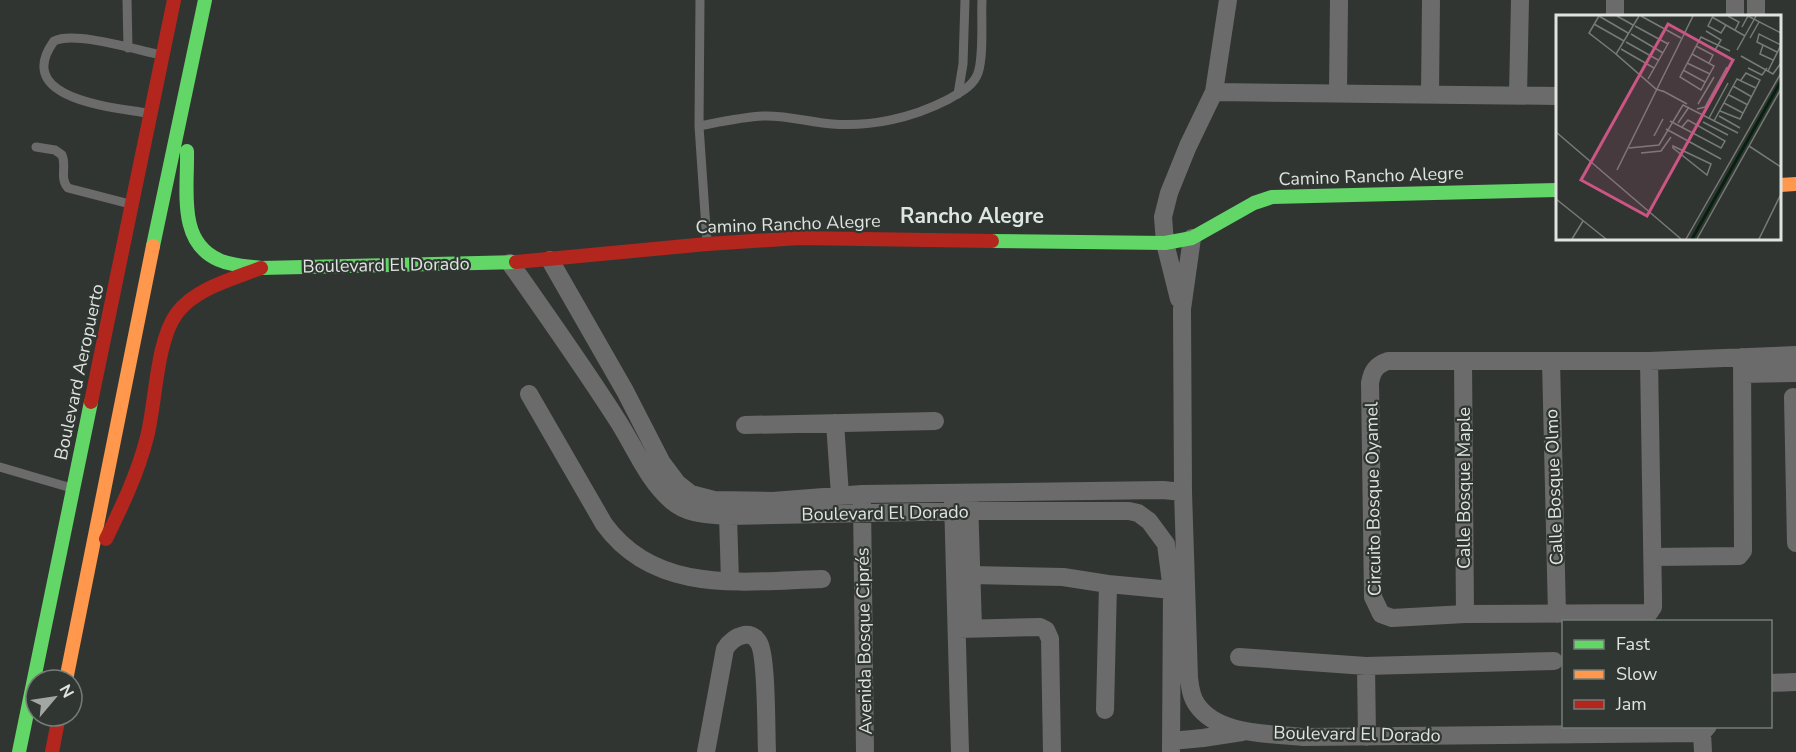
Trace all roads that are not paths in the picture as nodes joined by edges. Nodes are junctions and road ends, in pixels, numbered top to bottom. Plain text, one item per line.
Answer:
1 (127, 0) edge
2 (174, 0) edge
3 (205, 0) edge
4 (700, 0) edge
5 (964, 0) edge
6 (982, 0) edge
7 (1228, 0) edge
8 (1339, 0) edge
9 (1431, 0) edge
10 (1520, 0) edge
11 (128, 48) junction
12 (163, 55) junction
13 (1214, 92) junction
14 (1338, 93) junction
15 (958, 94) junction
16 (1430, 94) junction
17 (1518, 95) junction
18 (1556, 96) edge
19 (182, 112) junction
20 (150, 114) junction
21 (699, 126) junction
22 (36, 147) dead end
23 (1556, 190) edge
24 (131, 205) junction
25 (1192, 238) junction
26 (1165, 243) junction
27 (707, 244) junction
28 (550, 260) junction
29 (510, 263) junction
30 (261, 268) junction
31 (577, 308) junction
32 (1182, 309) junction
33 (550, 321) junction
34 (1796, 355) edge
35 (1463, 361) junction
36 (1551, 361) junction
37 (1648, 361) junction
38 (1742, 366) junction
39 (1796, 373) edge
40 (625, 391) junction
41 (529, 394) dead end
42 (1793, 397) dead end
43 (606, 402) junction
44 (935, 422) dead end
45 (835, 423) junction
46 (745, 425) dead end
47 (0, 468) edge
48 (73, 489) junction
49 (961, 492) junction
50 (1183, 492) junction
51 (862, 494) junction
52 (840, 495) junction
53 (962, 512) junction
54 (863, 513) junction
55 (728, 516) junction
56 (1796, 543) edge
57 (1653, 557) junction
58 (972, 576) junction
59 (822, 579) dead end
60 (85, 581) junction
61 (730, 581) junction
62 (1108, 584) junction
63 (1172, 590) junction
64 (1465, 614) junction
65 (1557, 614) junction
66 (1590, 618) edge
67 (965, 628) junction
68 (1239, 657) dead end
69 (1554, 662) dead end
70 (1366, 666) junction
71 (68, 668) edge
72 (1796, 682) edge
73 (1772, 683) edge
74 (1105, 710) dead end
75 (57, 728) edge
76 (1590, 730) edge
77 (1705, 730) edge
78 (1247, 731) junction
79 (1367, 737) junction
80 (1171, 746) edge
81 (19, 752) edge
82 (52, 752) edge
83 (706, 752) edge
84 (767, 752) edge
85 (865, 752) edge
86 (960, 752) edge
87 (1052, 752) edge
88 (1703, 752) edge

1 - 11 lane
2 - 12 main road, Boulevard Aeropuerto
3 - 19 main road
4 - 21 lane
5 - 15 lane
6 - 15 lane
7 - 13 street, Boulevard El Dorado
8 - 14 street
9 - 16 street
10 - 17 street
11 - 12 lane
11 - 20 lane
12 - 20 main road, Boulevard Aeropuerto
13 - 14 street
13 - 26 street, Boulevard El Dorado
14 - 16 street
15 - 21 lane
16 - 17 street
17 - 18 street
19 - 30 main road
19 - 60 main road
20 - 24 main road, Boulevard Aeropuerto
21 - 27 lane
22 - 24 lane
23 - 25 main road, Camino Rancho Alegre
24 - 48 main road, Boulevard Aeropuerto
25 - 26 main road, Camino Rancho Alegre
25 - 32 street, Boulevard El Dorado
26 - 27 main road, Camino Rancho Alegre
26 - 32 street, Boulevard El Dorado
27 - 28 main road, Camino Rancho Alegre
28 - 29 main road, Boulevard El Dorado
28 - 31 street, Boulevard El Dorado
29 - 30 main road, Boulevard El Dorado
29 - 33 street, Boulevard El Dorado
30 - 60 main road
31 - 33 street
31 - 40 street, Boulevard El Dorado
32 - 50 street, Boulevard El Dorado
33 - 43 street, Boulevard El Dorado
34 - 38 street, Circuito Bosque Oyamel
35 - 36 street, Circuito Bosque Oyamel
35 - 64 street, Calle Bosque Maple
35 - 64 street, Circuito Bosque Oyamel
36 - 37 street, Circuito Bosque Oyamel
36 - 65 street, Calle Bosque Olmo
37 - 38 street, Circuito Bosque Oyamel
37 - 57 street, Circuito Bosque Oyamel
38 - 39 street, Circuito Bosque Oyamel
38 - 57 street
40 - 43 street
40 - 52 street, Boulevard El Dorado
41 - 61 street
42 - 56 street
43 - 55 street, Boulevard El Dorado
44 - 45 street
45 - 46 street
45 - 52 street
47 - 48 lane
48 - 81 main road, Boulevard Aeropuerto
49 - 50 street, Boulevard El Dorado
49 - 51 street, Boulevard El Dorado
49 - 53 street
50 - 78 street, Boulevard El Dorado
51 - 52 street, Boulevard El Dorado
51 - 54 street, Avenida Bosque Ciprés
53 - 54 street, Boulevard El Dorado
53 - 58 street
53 - 63 street, Boulevard El Dorado
53 - 67 street
54 - 55 street, Boulevard El Dorado
54 - 85 street, Avenida Bosque Ciprés
55 - 61 street
57 - 66 street, Circuito Bosque Oyamel
58 - 62 street
58 - 67 street
59 - 61 street
60 - 71 main road
62 - 63 street
62 - 74 street
63 - 80 street, Boulevard El Dorado
64 - 65 street, Circuito Bosque Oyamel
65 - 66 street, Circuito Bosque Oyamel
67 - 86 street
67 - 87 street
68 - 70 street
69 - 70 street
70 - 79 street
72 - 73 street
75 - 82 main road
76 - 77 street, Boulevard El Dorado
76 - 79 street, Boulevard El Dorado
77 - 88 street, Boulevard El Dorado
78 - 79 street, Boulevard El Dorado
78 - 80 street
83 - 84 street

